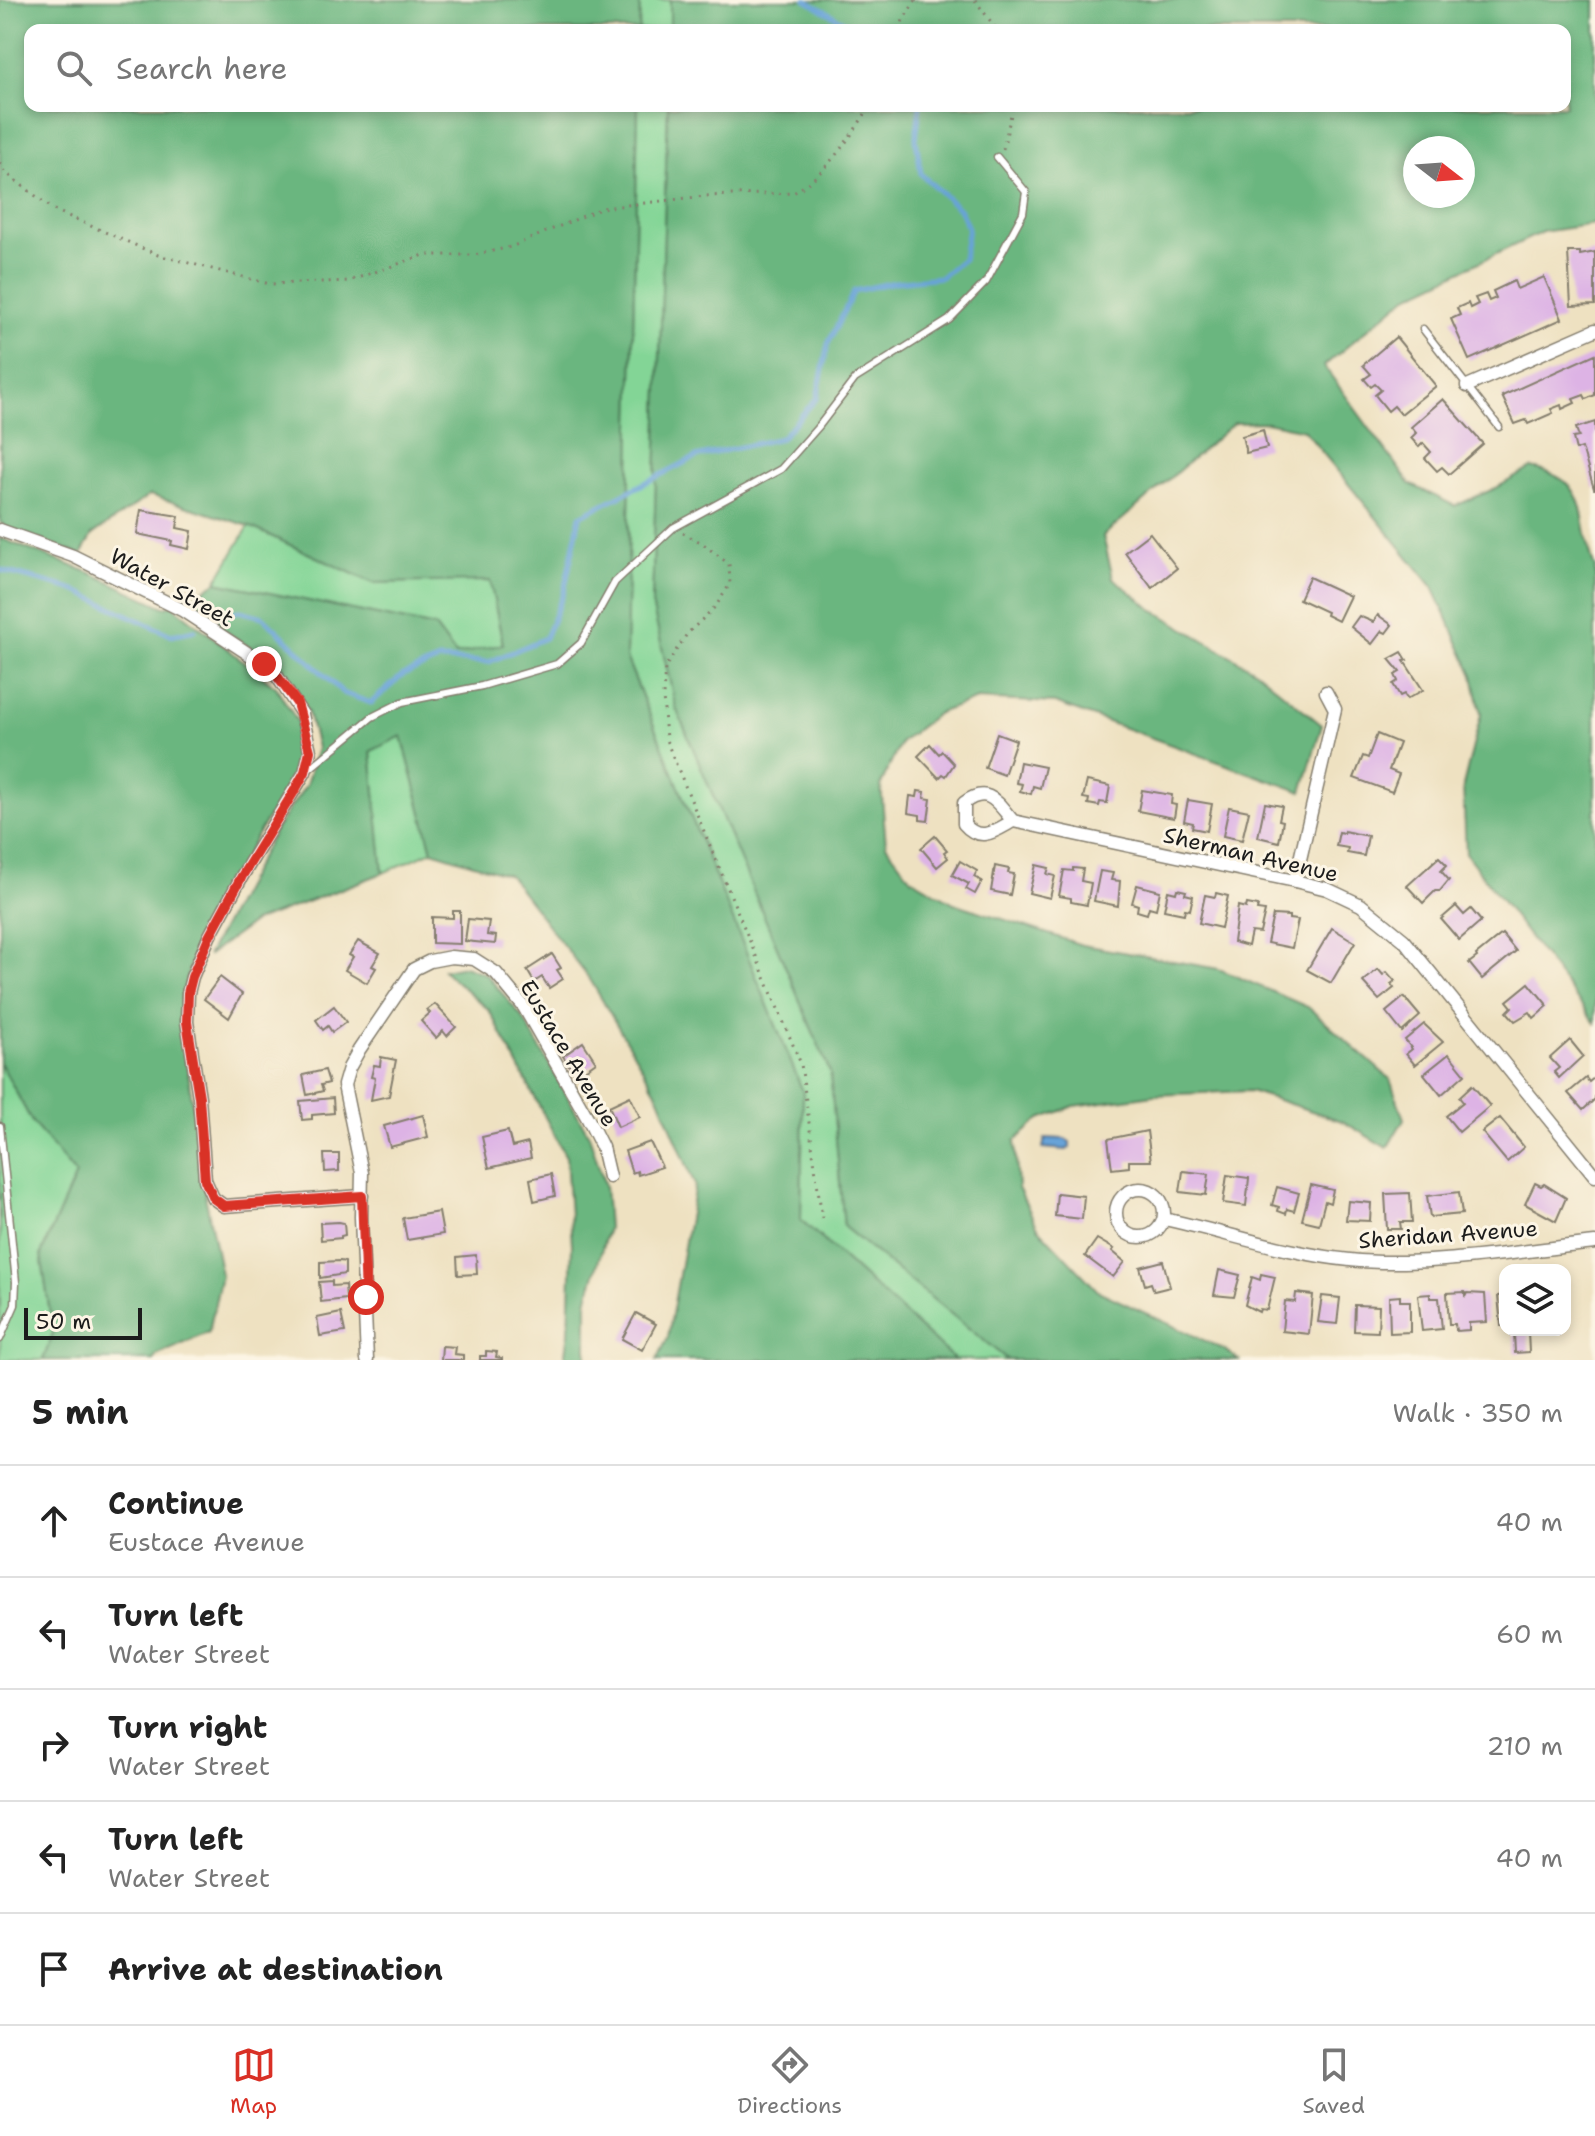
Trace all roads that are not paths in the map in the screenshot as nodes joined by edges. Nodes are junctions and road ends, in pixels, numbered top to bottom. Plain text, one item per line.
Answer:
1 (997, 157) road end
2 (1423, 329) dead end
3 (1595, 330) edge
4 (1467, 386) junction
5 (1499, 427) dead end
6 (0, 530) edge
7 (1326, 692) dead end
8 (305, 772) junction
9 (1013, 821) dead end
10 (1295, 881) junction
11 (0, 1126) edge
12 (1595, 1176) edge
13 (609, 1177) dead end
14 (362, 1196) junction
15 (1164, 1219) junction
16 (1595, 1243) edge
17 (0, 1339) edge
18 (367, 1360) edge

1 - 8 lane
2 - 4 lane
3 - 4 street
4 - 5 lane
6 - 8 street, Water Street
7 - 10 street
8 - 14 street, Water Street
9 - 10 street, Sherman Avenue
10 - 12 street, Sherman Avenue
11 - 17 lane
13 - 14 street, Eustace Avenue
14 - 18 street, Eustace Avenue
15 - 15 street
15 - 16 street, Sheridan Avenue

